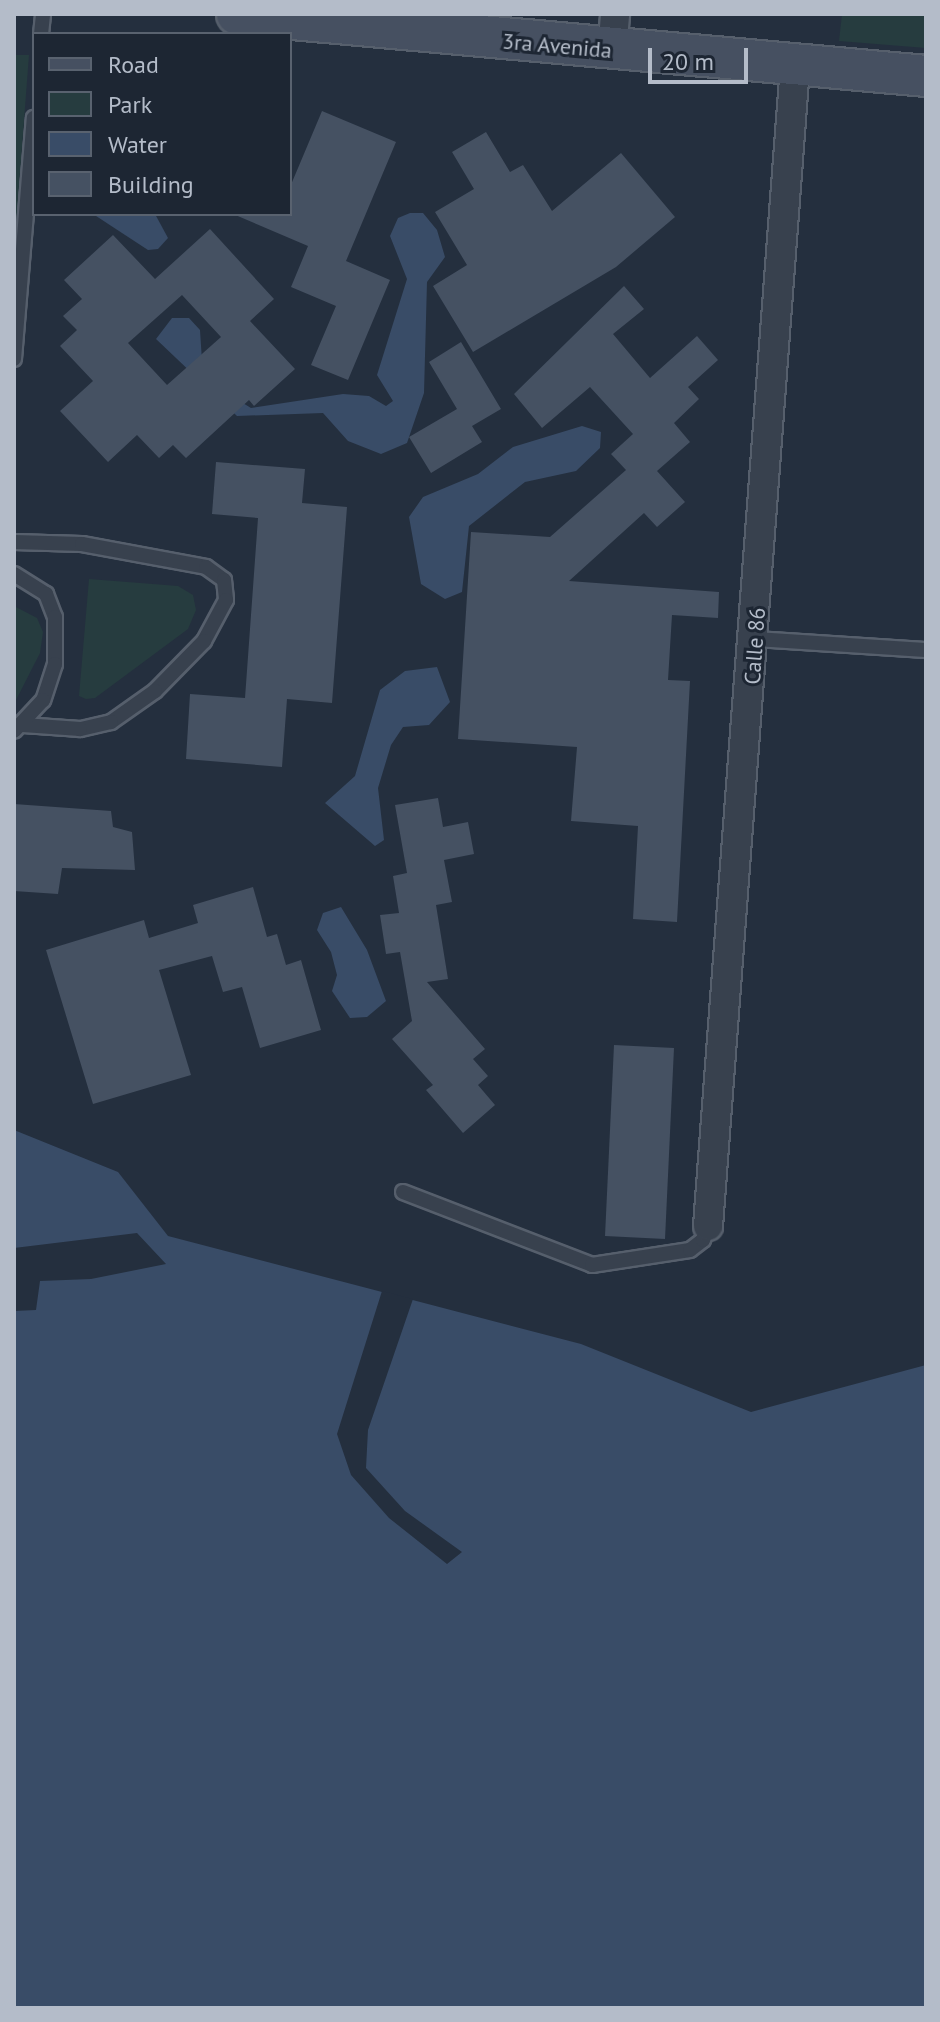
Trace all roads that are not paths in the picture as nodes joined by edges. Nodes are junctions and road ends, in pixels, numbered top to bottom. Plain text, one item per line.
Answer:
1 (237, 14) edge
2 (432, 25) edge
3 (613, 32) edge
4 (795, 65) junction
5 (926, 76) edge
6 (32, 142) edge
7 (14, 359) edge
8 (14, 542) edge
9 (14, 574) edge
10 (755, 639) junction
11 (926, 650) edge
12 (18, 728) edge
13 (403, 1192) dead end
14 (708, 1226) joint

1 - 2 main road, 3ra Avenida
2 - 3 main road, 3ra Avenida
3 - 4 main road, 3ra Avenida
4 - 5 main road, 3ra Avenida
4 - 10 street, Calle 86
6 - 7 lane
8 - 12 lane
9 - 12 lane
10 - 11 lane
10 - 14 street, Calle 86
13 - 14 lane

